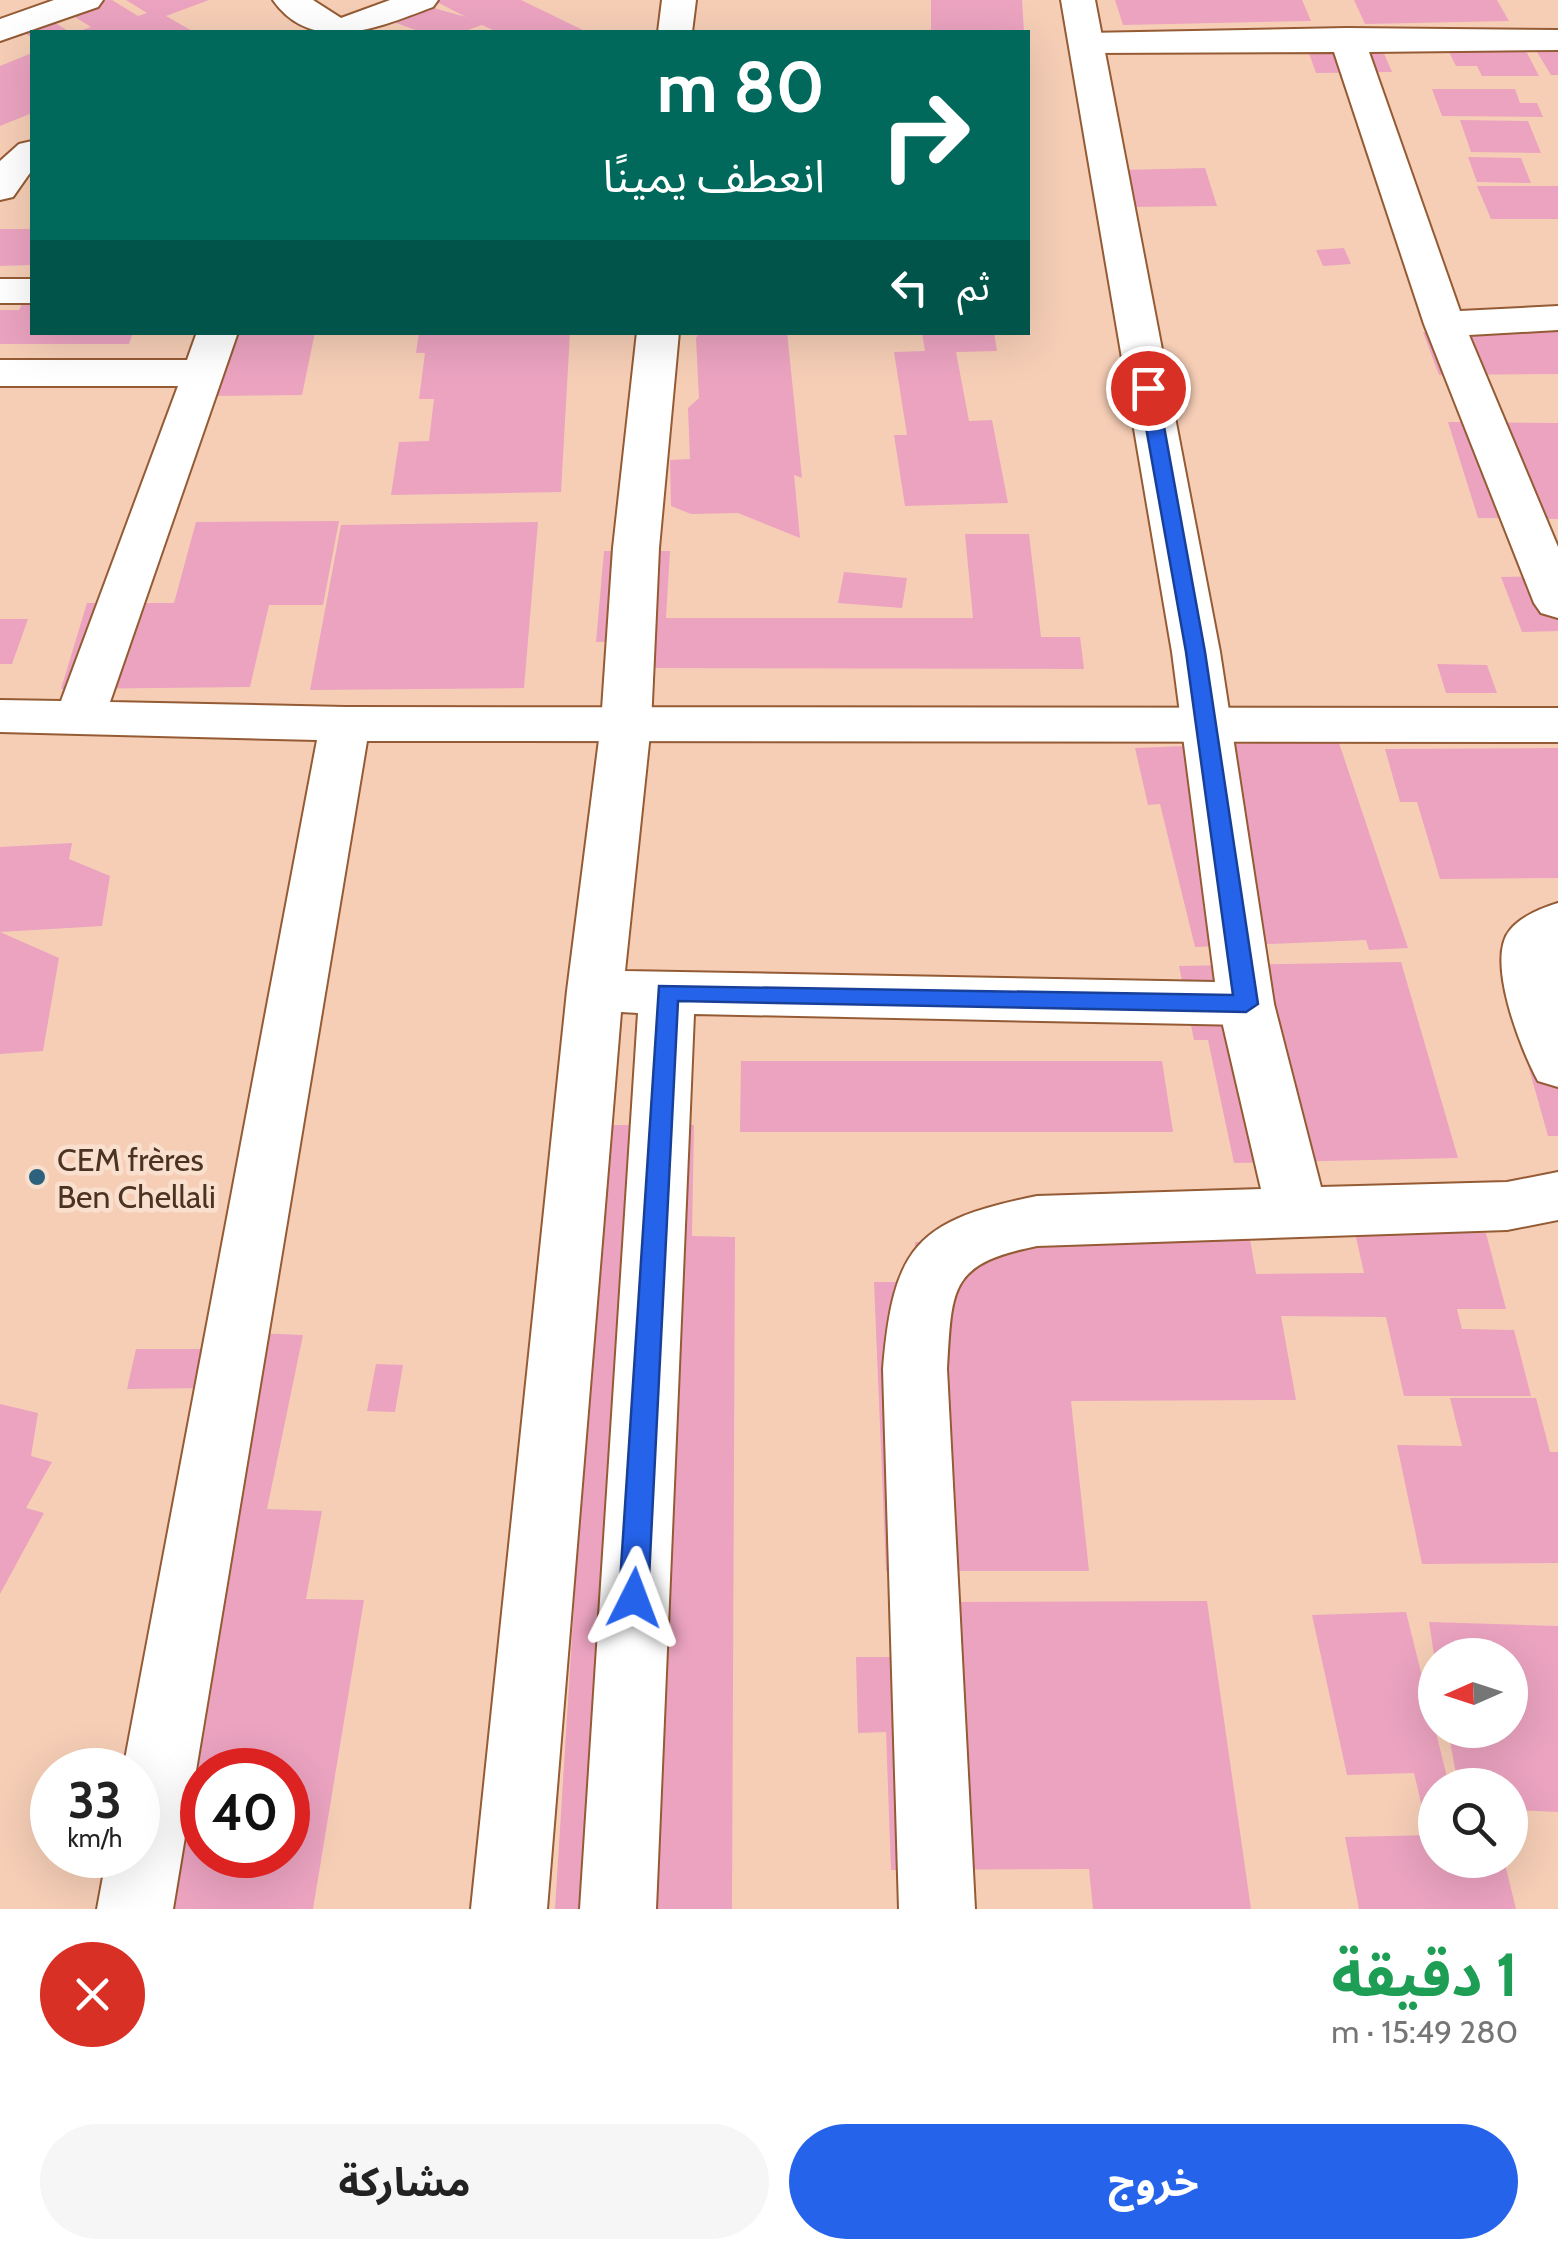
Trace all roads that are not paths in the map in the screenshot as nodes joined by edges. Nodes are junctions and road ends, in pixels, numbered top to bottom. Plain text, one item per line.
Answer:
1 (86, 0) edge
2 (290, 0) edge
3 (421, 0) edge
4 (679, 0) edge
5 (1082, 21) edge
6 (333, 30) edge
7 (341, 30) edge
8 (675, 30) edge
9 (0, 31) edge
10 (1347, 38) junction
11 (1558, 40) edge
12 (0, 206) edge
13 (30, 208) edge
14 (0, 291) edge
15 (30, 291) edge
16 (1558, 318) edge
17 (1444, 324) junction
18 (658, 335) edge
19 (211, 353) edge
20 (0, 373) edge
21 (1558, 603) edge
22 (0, 716) edge
23 (80, 718) junction
24 (345, 724) junction
25 (626, 724) junction
26 (1206, 725) junction
27 (1558, 725) edge
28 (1558, 922) edge
29 (595, 991) junction
30 (667, 992) junction
31 (1246, 1004) junction
32 (1558, 1066) edge
33 (1558, 1196) edge
34 (1298, 1216) junction
35 (135, 1909) edge
36 (509, 1909) edge
37 (618, 1909) edge
38 (937, 1909) edge

1 - 9 street
2 - 6 street
3 - 7 street
4 - 8 street
5 - 10 street
5 - 26 street
10 - 11 street
10 - 17 street
12 - 13 street
14 - 15 street
16 - 17 street
17 - 21 street
18 - 25 street
19 - 20 street
19 - 23 street
22 - 23 street
23 - 24 street
24 - 25 street
24 - 35 street
25 - 26 street
25 - 29 street
26 - 27 street
26 - 31 street
28 - 32 street
29 - 30 street
29 - 36 street
30 - 31 street
30 - 37 street
31 - 34 street
33 - 34 street
34 - 38 street

